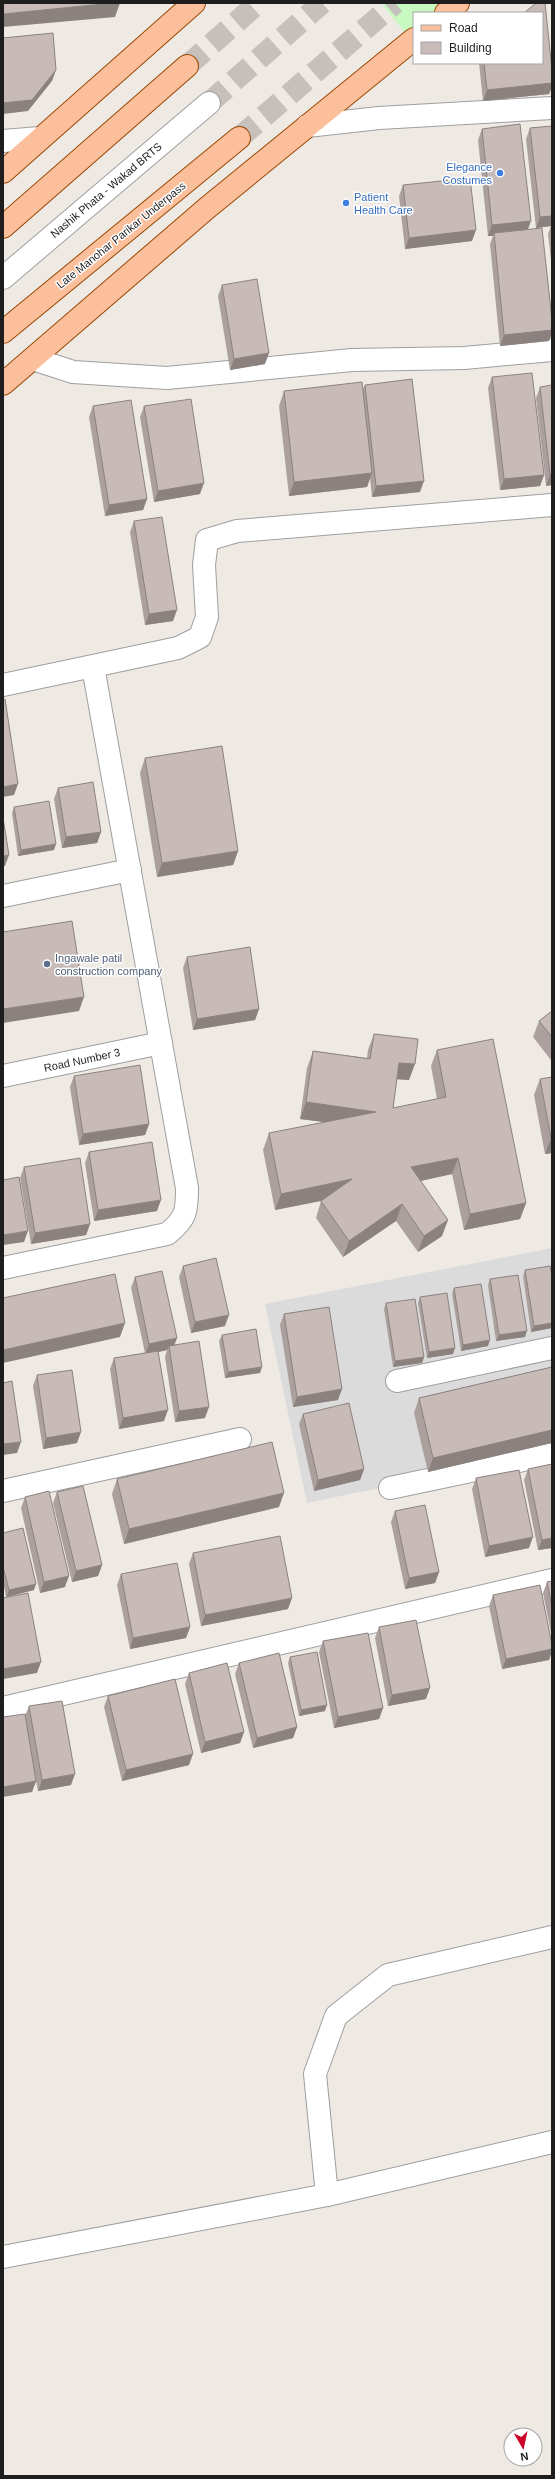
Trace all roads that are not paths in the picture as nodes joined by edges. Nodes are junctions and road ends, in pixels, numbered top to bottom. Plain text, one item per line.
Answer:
1 (194, 3) edge
2 (458, 3) edge
3 (447, 12) edge
4 (413, 40) edge
5 (187, 66) tunnel mouth
6 (209, 103) tunnel mouth
7 (552, 108) edge
8 (307, 126) junction
9 (40, 138) junction
10 (239, 138) tunnel mouth
11 (3, 142) edge
12 (3, 172) edge
13 (3, 227) edge
14 (3, 278) edge
15 (3, 332) edge
16 (552, 350) edge
17 (33, 359) junction
18 (3, 384) edge
19 (552, 505) edge
20 (93, 667) junction
21 (3, 685) edge
22 (130, 870) junction
23 (3, 896) edge
24 (161, 1043) junction
25 (3, 1076) edge
26 (3, 1268) edge
27 (552, 1348) edge
28 (397, 1381) dead end
29 (240, 1439) dead end
30 (552, 1454) edge
31 (390, 1488) dead end
32 (3, 1491) edge
33 (552, 1580) edge
34 (3, 1708) edge
35 (552, 1937) edge
36 (552, 2142) edge
37 (326, 2195) junction
38 (3, 2257) edge

1 - 9 main road
2 - 3 main road
4 - 8 main road
5 - 13 main road
6 - 14 street, Nashik Phata - Wakad BRTS
7 - 8 street
8 - 17 main road
9 - 11 street
9 - 12 main road
10 - 15 main road, Late Manohar Parikar Underpass
16 - 17 street
17 - 18 main road
19 - 20 street
20 - 21 street
20 - 22 street
22 - 23 street
22 - 24 street
24 - 25 street, Road Number 3
24 - 26 street
27 - 28 street
29 - 32 street
30 - 31 street
33 - 34 street
35 - 37 street
36 - 37 street
37 - 38 street

